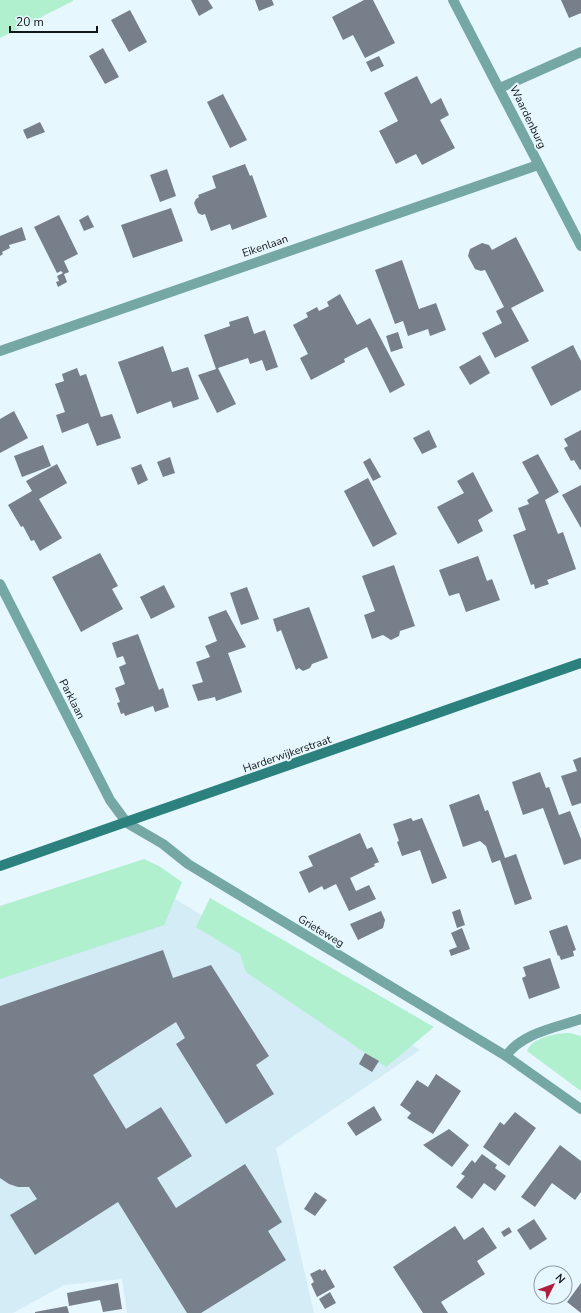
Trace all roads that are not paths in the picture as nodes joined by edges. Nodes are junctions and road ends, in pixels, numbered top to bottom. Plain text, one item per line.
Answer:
1 (453, 0) edge
2 (581, 52) edge
3 (500, 88) junction
4 (538, 165) junction
5 (581, 246) edge
6 (0, 351) edge
7 (0, 584) edge
8 (581, 663) edge
9 (127, 823) junction
10 (0, 866) edge
11 (581, 1019) edge
12 (506, 1056) junction
13 (581, 1109) edge

1 - 3 street, Waardenburg
2 - 3 street
3 - 4 street, Waardenburg
4 - 5 street, Waardenburg
4 - 6 street, Eikenlaan
7 - 9 street, Parklaan
8 - 9 main road, Harderwijkerstraat
9 - 10 main road, Harderwijkerstraat
9 - 12 street, Grieteweg
11 - 12 street
12 - 13 street, Grieteweg

